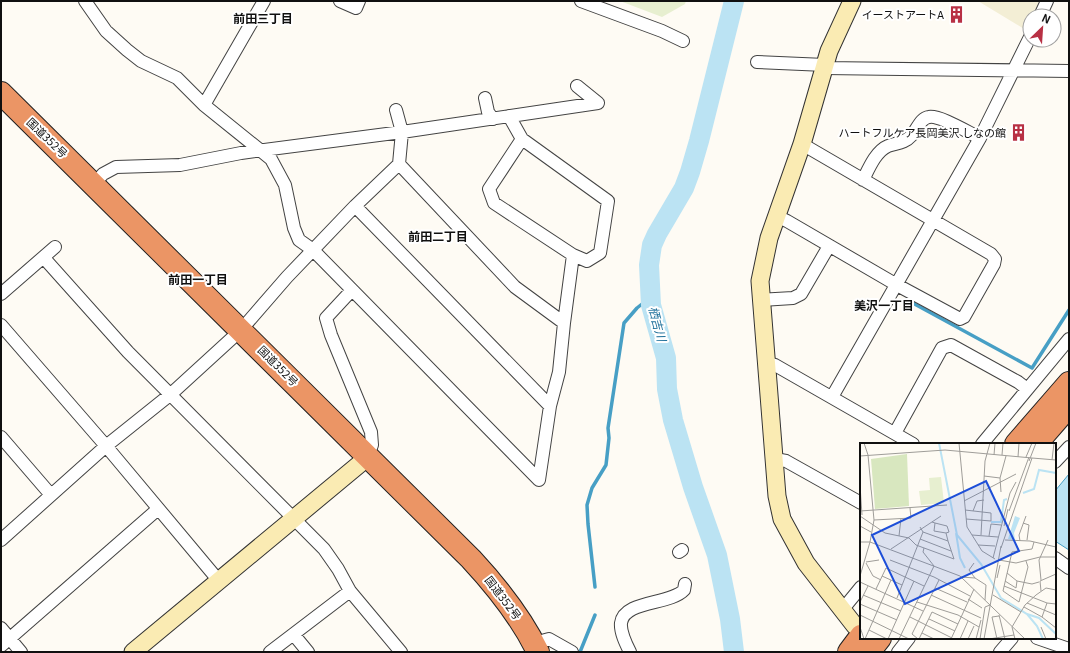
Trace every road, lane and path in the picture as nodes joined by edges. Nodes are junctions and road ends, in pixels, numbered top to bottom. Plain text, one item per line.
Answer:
1 (85, 1) edge
2 (264, 1) edge
3 (340, 1) edge
4 (359, 1) edge
5 (580, 1) edge
6 (852, 1) edge
7 (683, 41) dead end
8 (1024, 48) edge
9 (757, 62) dead end
10 (824, 67) junction
11 (1013, 71) junction
12 (1069, 72) edge
13 (577, 86) dead end
14 (1, 93) edge
15 (485, 98) dead end
16 (204, 105) junction
17 (396, 110) dead end
18 (509, 116) junction
19 (493, 119) junction
20 (402, 132) junction
21 (980, 138) junction
22 (522, 139) junction
23 (802, 144) junction
24 (261, 150) junction
25 (399, 164) junction
26 (863, 180) junction
27 (94, 184) junction
28 (355, 206) junction
29 (778, 217) junction
30 (934, 221) junction
31 (829, 246) junction
32 (56, 247) dead end
33 (313, 250) junction
34 (573, 255) junction
35 (44, 258) junction
36 (897, 285) junction
37 (352, 290) junction
38 (1, 294) edge
39 (760, 300) junction
40 (564, 323) junction
41 (1, 325) edge
42 (241, 330) junction
43 (1069, 339) edge
44 (765, 362) junction
45 (1069, 376) edge
46 (1069, 383) edge
47 (1027, 389) junction
48 (171, 394) junction
49 (832, 397) junction
50 (550, 406) junction
51 (1069, 406) edge
52 (1047, 408) junction
53 (1069, 419) edge
54 (895, 433) junction
55 (1, 437) edge
56 (911, 443) edge
57 (983, 443) edge
58 (1017, 443) edge
59 (1037, 443) edge
60 (1047, 443) edge
61 (106, 446) junction
62 (1069, 447) edge
63 (368, 455) junction
64 (775, 459) junction
65 (1056, 461) edge
66 (51, 495) junction
67 (860, 503) edge
68 (158, 509) junction
69 (294, 519) junction
70 (1, 540) edge
71 (1056, 559) edge
72 (1069, 568) edge
73 (220, 581) junction
74 (685, 584) dead end
75 (860, 588) edge
76 (350, 591) junction
77 (843, 609) junction
78 (1, 628) edge
79 (858, 631) edge
80 (294, 635) junction
81 (907, 639) edge
82 (1011, 639) edge
83 (1040, 639) edge
84 (5, 642) edge
85 (536, 648) edge
86 (883, 649) edge
87 (1069, 649) edge
88 (21, 652) edge
89 (134, 652) edge
90 (270, 652) edge
91 (308, 652) edge
92 (401, 652) edge
93 (572, 652) edge
94 (630, 652) edge
95 (849, 652) edge
96 (1000, 652) edge

1 - 16 street
2 - 16 street
3 - 4 street
5 - 7 street
6 - 10 street
8 - 11 street
9 - 10 street
10 - 11 street
10 - 23 street
11 - 12 street
11 - 21 street
13 - 18 street
14 - 27 highway, 国道352号
15 - 19 street
16 - 24 street
17 - 20 street
18 - 19 street
18 - 22 street
19 - 20 street
20 - 24 street
20 - 25 street
21 - 26 street
21 - 30 street
22 - 34 street
22 - 34 street
23 - 26 street
23 - 29 street
24 - 27 street
24 - 33 street
25 - 28 street
25 - 40 street
26 - 30 street
27 - 42 highway, 国道352号
28 - 33 street
28 - 50 street
29 - 31 street
29 - 39 street
30 - 36 street
30 - 36 street
31 - 36 street
31 - 39 street
32 - 35 street
33 - 37 street
33 - 42 street
34 - 40 street
35 - 38 street
35 - 48 street
36 - 49 street
37 - 50 street
37 - 63 street
39 - 44 street
40 - 50 street
41 - 61 street
42 - 48 street
42 - 63 highway, 国道352号
43 - 47 street
44 - 49 street
44 - 64 street
45 - 52 highway
46 - 52 highway
47 - 54 street
47 - 57 street
48 - 61 street
48 - 69 street
49 - 54 street
51 - 59 highway
52 - 58 highway
53 - 60 highway
54 - 56 street
55 - 66 street
61 - 66 street
61 - 68 street
62 - 65 street
63 - 69 street
63 - 85 highway, 国道352号
64 - 67 street
64 - 77 street
66 - 70 street
68 - 73 street
68 - 84 street
69 - 73 street
69 - 76 street
71 - 72 street
73 - 89 street
74 - 94 street
75 - 77 street
76 - 80 street
76 - 92 street
77 - 79 street
78 - 84 street
79 - 95 highway
80 - 90 street
80 - 91 street
81 - 86 street
82 - 96 street
83 - 87 street
84 - 88 street
85 - 93 street

